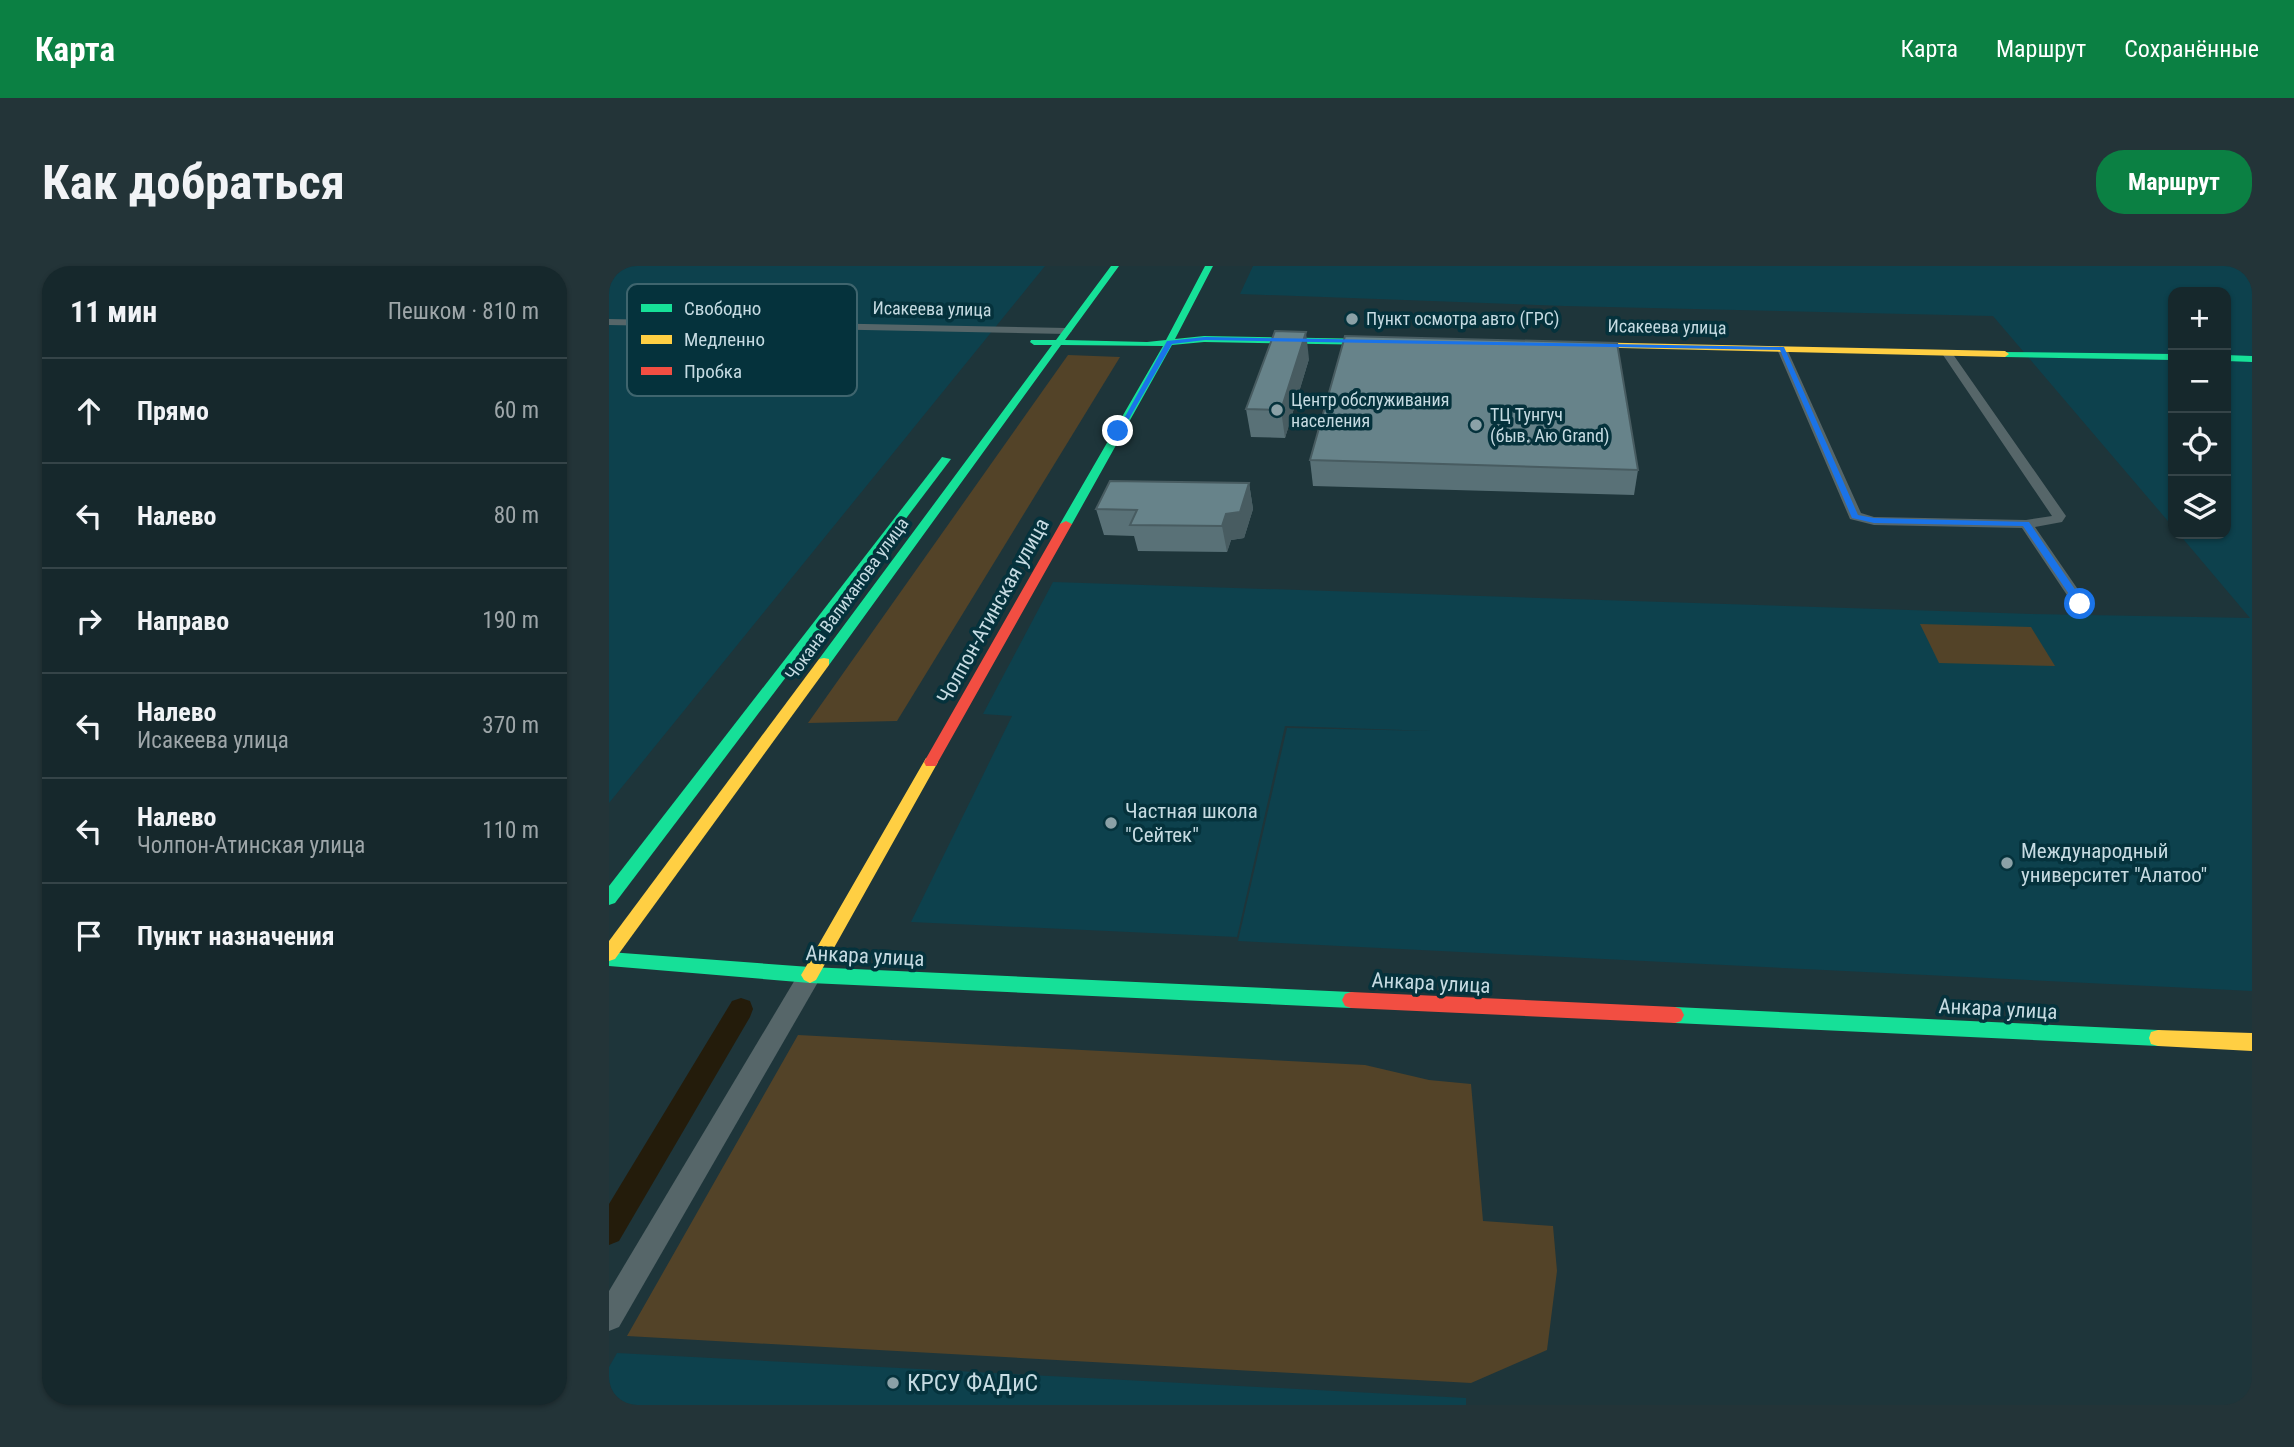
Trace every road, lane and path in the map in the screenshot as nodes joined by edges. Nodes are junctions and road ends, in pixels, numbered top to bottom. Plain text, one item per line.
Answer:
1 (1115, 266) edge
2 (1209, 266) edge
3 (1059, 310) dead end
4 (609, 322) edge
5 (627, 323) edge
6 (857, 334) edge
7 (1063, 337) junction
8 (1392, 342) edge
9 (1034, 343) junction
10 (1169, 343) junction
11 (1564, 345) edge
12 (1782, 349) junction
13 (1946, 352) junction
14 (2168, 357) edge
15 (2231, 358) edge
16 (2252, 359) edge
17 (958, 444) dead end
18 (908, 510) junction
19 (935, 510) junction
20 (2026, 523) junction
21 (2080, 604) dead end
22 (609, 898) edge
23 (609, 956) edge
24 (810, 975) junction
25 (2252, 1042) edge
26 (609, 1317) edge

1 - 7 main road, Чокана Валиханова улица
2 - 10 main road, Чолпон-Атинская улица
3 - 9 main road
4 - 5 street, Исакеева улица
6 - 9 street, Исакеева улица
7 - 9 main road, Исакеева улица
7 - 10 main road, Исакеева улица
7 - 19 main road, Чокана Валиханова улица
8 - 10 main road, Исакеева улица
10 - 24 main road, Чолпон-Атинская улица
11 - 12 main road, Исакеева улица
12 - 13 main road, Исакеева улица
12 - 20 street
13 - 14 main road, Исакеева улица
13 - 20 street
15 - 16 main road
17 - 18 main road, Чокана Валиханова улица
18 - 19 main road
18 - 22 main road, Чокана Валиханова улица
19 - 23 main road, Чокана Валиханова улица
20 - 21 street
23 - 24 main road, Анкара улица
24 - 25 main road, Анкара улица
24 - 26 street

